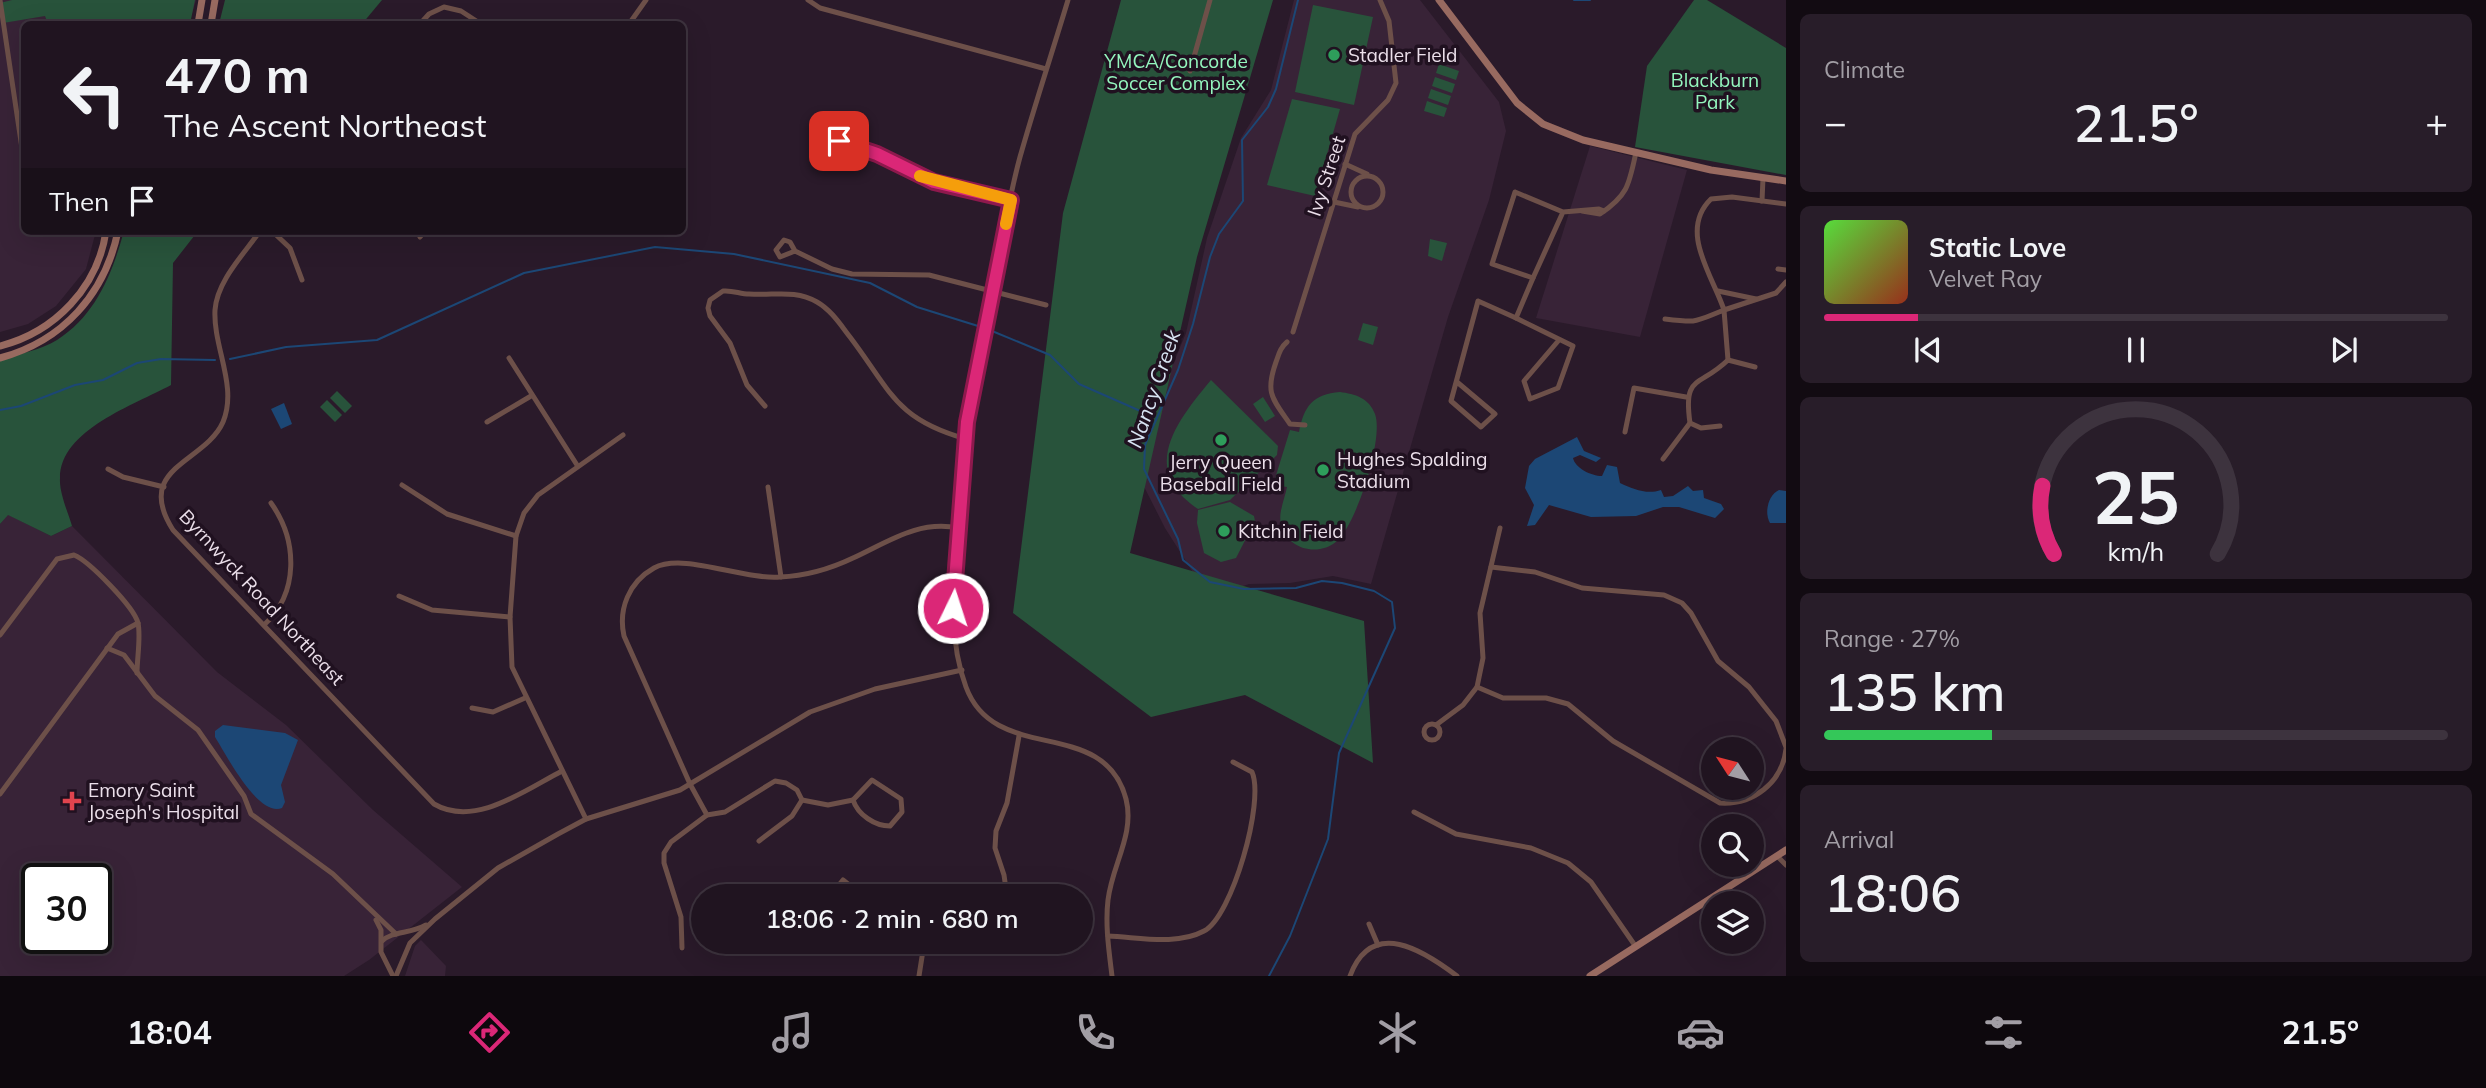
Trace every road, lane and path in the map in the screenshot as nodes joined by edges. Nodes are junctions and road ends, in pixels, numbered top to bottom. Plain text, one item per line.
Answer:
1 (0, 0) edge
2 (202, 0) edge
3 (215, 0) edge
4 (646, 0) edge
5 (808, 0) edge
6 (1068, 0) edge
7 (1210, 0) edge
8 (1380, 0) edge
9 (1439, 0) edge
10 (198, 21) edge
11 (212, 21) edge
12 (423, 21) edge
13 (476, 21) edge
14 (631, 21) edge
15 (1046, 69) junction
16 (1190, 71) dead end
17 (21, 142) edge
18 (819, 143) dead end
19 (1636, 152) junction
20 (1345, 164) junction
21 (1370, 176) junction
22 (1763, 178) junction
23 (1786, 181) edge
24 (1011, 200) junction
25 (1762, 201) junction
26 (1334, 202) junction
27 (1786, 204) edge
28 (1361, 208) junction
29 (1563, 212) junction
30 (105, 235) edge
31 (117, 235) edge
32 (257, 235) edge
33 (276, 235) edge
34 (795, 251) dead end
35 (1778, 269) dead end
36 (1786, 270) edge
37 (1533, 278) junction
38 (302, 280) dead end
39 (1786, 282) edge
40 (1718, 291) junction
41 (993, 292) junction
42 (1756, 299) junction
43 (1046, 305) dead end
44 (1724, 310) junction
45 (1516, 318) junction
46 (1665, 319) dead end
47 (1293, 332) dead end
48 (1559, 340) junction
49 (1287, 342) dead end
50 (0, 346) edge
51 (0, 358) edge
52 (509, 358) dead end
53 (1728, 360) junction
54 (1755, 367) dead end
55 (1457, 382) junction
56 (531, 396) junction
57 (1686, 397) junction
58 (765, 407) dead end
59 (487, 422) dead end
60 (1690, 423) junction
61 (1305, 425) dead end
62 (1720, 426) dead end
63 (1625, 432) dead end
64 (624, 435) dead end
65 (966, 439) junction
66 (1663, 458) dead end
67 (577, 465) junction
68 (108, 469) dead end
69 (402, 485) dead end
70 (164, 487) junction
71 (768, 487) dead end
72 (271, 503) dead end
73 (958, 528) junction
74 (1500, 528) dead end
75 (516, 536) junction
76 (1491, 567) junction
77 (781, 578) junction
78 (399, 596) dead end
79 (510, 617) junction
80 (138, 623) junction
81 (264, 625) junction
82 (0, 635) edge
83 (107, 648) junction
84 (962, 670) junction
85 (137, 673) junction
86 (1477, 687) junction
87 (525, 698) junction
88 (472, 708) dead end
89 (1436, 725) dead end
90 (1019, 736) junction
91 (1786, 748) edge
92 (1233, 762) dead end
93 (1784, 769) edge
94 (562, 771) junction
95 (690, 784) junction
96 (0, 794) edge
97 (802, 800) junction
98 (853, 800) junction
99 (1414, 812) dead end
100 (708, 815) junction
101 (586, 819) junction
102 (759, 841) dead end
103 (1786, 850) edge
104 (1777, 856) junction
105 (1786, 865) edge
106 (1005, 884) edge
107 (371, 911) junction
108 (435, 919) junction
109 (1369, 924) dead end
110 (398, 934) junction
111 (1108, 936) junction
112 (382, 942) junction
113 (410, 945) junction
114 (1378, 945) junction
115 (1636, 947) junction
116 (682, 948) dead end
117 (922, 954) edge
118 (394, 976) edge
119 (919, 976) edge
120 (1112, 976) edge
121 (1350, 976) edge
122 (1457, 976) edge
123 (1590, 976) edge

1 - 17 street
2 - 10 main road
3 - 11 main road
4 - 14 street
5 - 15 street
6 - 15 street
7 - 16 street
8 - 20 street, Ivy Street
9 - 19 main road
12 - 13 street
15 - 24 street
18 - 24 street
19 - 22 main road
19 - 29 street
20 - 21 street
20 - 26 street, Ivy Street
21 - 28 street
21 - 28 street
22 - 23 main road
22 - 25 street
24 - 41 street
25 - 27 street
25 - 40 street
26 - 28 street
26 - 47 street, Ivy Street
29 - 37 street
29 - 37 street
30 - 50 main road
31 - 51 main road
32 - 70 street
33 - 38 street
34 - 41 street
35 - 36 street
37 - 45 street
39 - 42 street
40 - 42 street
40 - 44 street
41 - 43 street
41 - 65 street
42 - 44 street
44 - 46 street
44 - 53 street
45 - 48 street
45 - 55 street
48 - 48 street
49 - 61 street
52 - 56 street
53 - 54 street
53 - 57 street
55 - 55 street
56 - 59 street
56 - 67 street
57 - 60 street
57 - 63 street
58 - 65 street
60 - 62 street
60 - 66 street
64 - 67 street
65 - 73 street
67 - 75 street
68 - 70 street
69 - 75 street
70 - 81 street, Byrnwyck Road Northeast
71 - 77 street
72 - 81 street
73 - 77 street
73 - 84 street
74 - 76 street
75 - 79 street
76 - 86 street
76 - 91 street
77 - 95 street
78 - 79 street
79 - 87 street
80 - 82 street
80 - 83 street
80 - 85 street
81 - 94 street, Byrnwyck Road Northeast
83 - 85 street
83 - 96 street
84 - 90 street
84 - 95 street
85 - 107 street
86 - 89 street
86 - 93 street
87 - 88 street
87 - 94 street
90 - 106 street
90 - 111 street
91 - 93 street
92 - 111 street
94 - 101 street
95 - 100 street
95 - 101 street
97 - 98 street
97 - 100 street
97 - 102 street
98 - 98 street
99 - 115 street
100 - 116 street
101 - 108 street
103 - 104 main road
104 - 105 street
104 - 115 main road
107 - 110 street
107 - 112 street
108 - 110 street
108 - 113 street
109 - 114 street
110 - 112 street
110 - 113 street
111 - 120 street
112 - 118 street
113 - 118 street
114 - 121 street
114 - 122 street
115 - 123 main road
117 - 119 street

